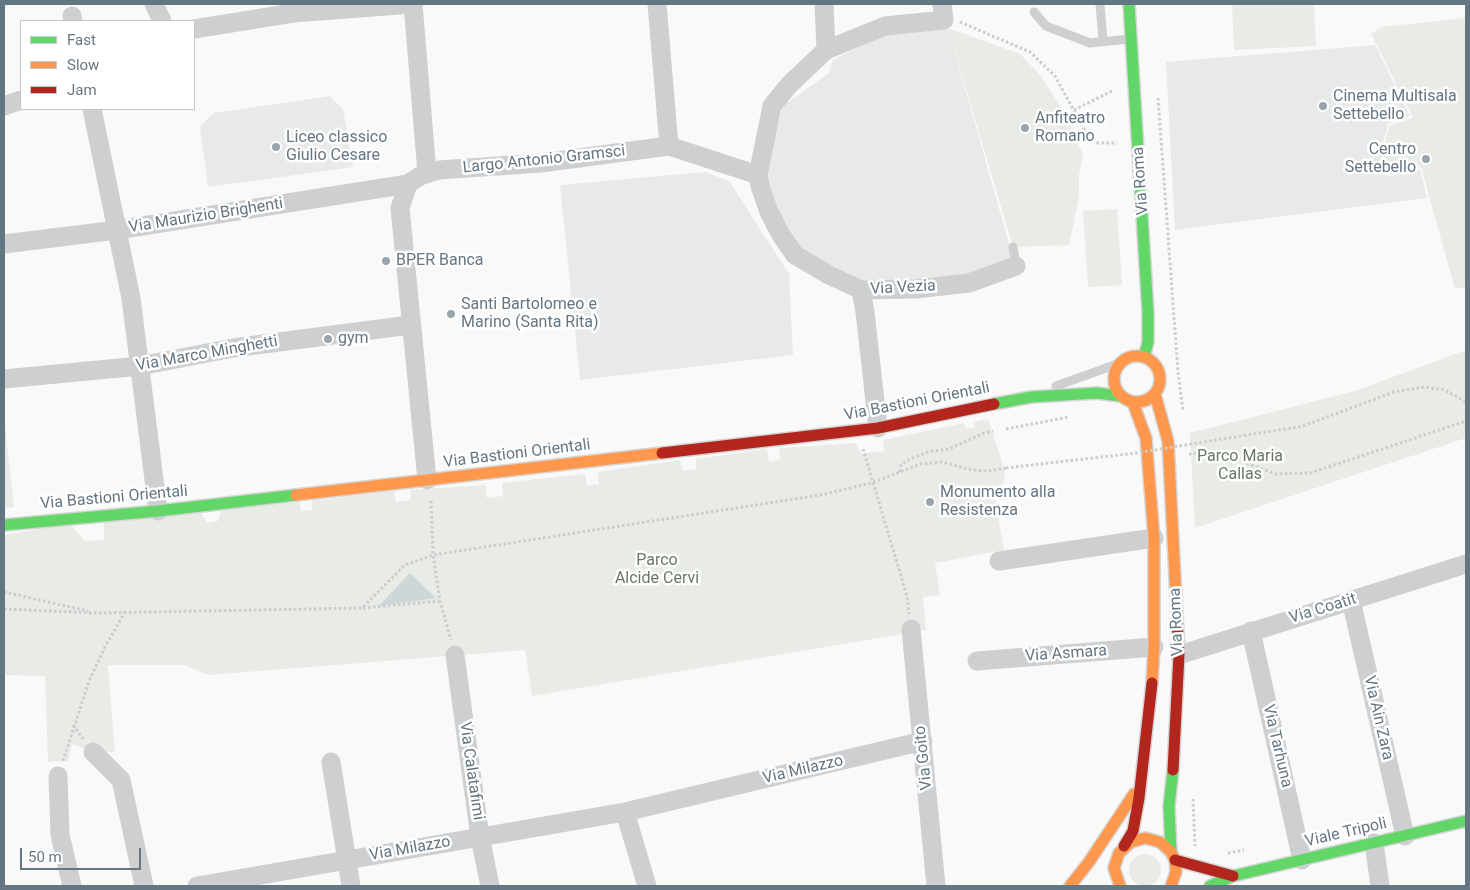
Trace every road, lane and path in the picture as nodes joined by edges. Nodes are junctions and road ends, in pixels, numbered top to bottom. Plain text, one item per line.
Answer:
1 (154, 4) edge
2 (413, 4) edge
3 (657, 4) edge
4 (824, 4) edge
5 (1100, 4) edge
6 (1129, 4) edge
7 (943, 12) edge
8 (1034, 12) dead end
9 (162, 20) edge
10 (195, 29) edge
11 (1132, 38) junction
12 (1103, 41) junction
13 (826, 50) junction
14 (1118, 88) dead end
15 (1157, 92) dead end
16 (20, 100) edge
17 (4, 106) edge
18 (92, 110) edge
19 (1074, 110) junction
20 (1098, 143) dead end
21 (669, 146) junction
22 (758, 175) junction
23 (418, 178) junction
24 (117, 230) junction
25 (4, 244) edge
26 (1013, 247) dead end
27 (1016, 266) joint
28 (860, 290) junction
29 (410, 325) junction
30 (1144, 357) junction
31 (1120, 363) junction
32 (140, 366) junction
33 (4, 379) edge
34 (1155, 394) junction
35 (1120, 396) junction
36 (1031, 397) junction
37 (1466, 402) edge
38 (1133, 403) junction
39 (1072, 416) dead end
40 (1184, 417) dead end
41 (1466, 421) edge
42 (878, 428) junction
43 (1006, 429) dead end
44 (993, 431) dead end
45 (1186, 436) dead end
46 (860, 442) dead end
47 (1131, 446) dead end
48 (1133, 463) dead end
49 (899, 472) junction
50 (427, 480) junction
51 (871, 483) junction
52 (158, 511) junction
53 (4, 524) edge
54 (1154, 538) junction
55 (434, 555) junction
56 (999, 561) dead end
57 (1466, 564) edge
58 (4, 592) edge
59 (1352, 600) junction
60 (440, 601) junction
61 (362, 608) junction
62 (4, 609) edge
63 (125, 612) junction
64 (96, 613) junction
65 (911, 629) joint
66 (1251, 631) junction
67 (1154, 647) junction
68 (455, 655) joint
69 (1179, 655) junction
70 (977, 661) dead end
71 (923, 741) junction
72 (93, 752) dead end
73 (331, 762) dead end
74 (58, 776) joint
75 (1139, 785) junction
76 (1192, 809) dead end
77 (625, 812) junction
78 (1466, 821) edge
79 (1405, 836) junction
80 (480, 837) junction
81 (1374, 843) junction
82 (1124, 846) junction
83 (1248, 850) dead end
84 (1201, 852) dead end
85 (1224, 854) dead end
86 (1173, 856) junction
87 (346, 860) junction
88 (1302, 860) junction
89 (1114, 868) junction
90 (1233, 876) junction
91 (1104, 877) dead end
92 (1175, 885) edge
93 (72, 886) edge
94 (144, 886) edge
95 (196, 886) edge
96 (351, 886) edge
97 (490, 886) edge
98 (647, 886) edge
99 (936, 886) edge
100 (1070, 886) edge
101 (1120, 886) edge
102 (1210, 886) edge
103 (1380, 886) edge

1 - 9 street
2 - 10 street
2 - 23 street
3 - 21 street
4 - 13 street
5 - 12 lane
6 - 11 street, Via Roma
7 - 13 street, Via Vezia
7 - 19 path
8 - 12 lane
11 - 12 lane
11 - 30 street, Via Roma
13 - 22 street, Via Vezia
14 - 19 path
15 - 40 path
16 - 17 street
18 - 24 street
19 - 20 path
21 - 22 street
21 - 23 street, Largo Antonio Gramsci
22 - 28 street, Via Vezia
23 - 24 street, Via Maurizio Brighenti
23 - 29 street
24 - 25 street, Via Maurizio Brighenti
24 - 32 street
26 - 27 lane
27 - 28 street, Via Vezia
28 - 42 street
29 - 32 street, Via Marco Minghetti
29 - 50 street
30 - 31 street
30 - 34 street
31 - 35 street
31 - 36 lane, Via Bastioni Orientali
32 - 33 street, Via Marco Minghetti
32 - 52 street
34 - 38 street
34 - 69 street, Via Roma
35 - 36 street, Via Bastioni Orientali
35 - 38 street
36 - 42 street, Via Bastioni Orientali
37 - 49 path, bridge
38 - 54 street, Via Roma
39 - 43 path
41 - 45 path
42 - 50 street, Via Bastioni Orientali
44 - 49 path
46 - 51 path
47 - 48 path
49 - 51 path
50 - 52 street, Via Bastioni Orientali
50 - 55 path
51 - 55 path
51 - 65 path
52 - 53 street, Via Bastioni Orientali
54 - 56 street
54 - 67 street, Via Roma
55 - 60 path
55 - 61 path
57 - 59 street, Via Coatit
58 - 64 path
59 - 66 street, Via Coatit
59 - 79 street, Via Ain Zara
60 - 61 path
60 - 68 path
61 - 63 path
62 - 64 path
63 - 64 path
63 - 74 path
65 - 71 street, Via Goito
66 - 69 street, Via Coatit
66 - 88 street, Via Tarhuna
67 - 70 street, Via Asmara
67 - 75 street, Via Roma
68 - 80 street, Via Calatafimi
69 - 86 street, Via Roma
71 - 77 street, Via Milazzo
71 - 99 street, Via Goito
72 - 94 street
73 - 87 street
74 - 93 street
75 - 82 street, Via Roma
75 - 100 street, Via Roma
76 - 84 path
77 - 80 street, Via Milazzo
77 - 98 street
78 - 79 street, Viale Tripoli
79 - 81 street, Viale Tripoli
80 - 87 street, Via Milazzo
80 - 97 street, Via Calatafimi
81 - 88 street, Viale Tripoli
81 - 103 street
82 - 86 street, Viale Tripoli
82 - 89 street, Via Roma
83 - 85 path
86 - 90 street, Viale Tripoli
86 - 92 street, Via Roma
87 - 95 street, Via Milazzo
87 - 96 street
88 - 90 street, Viale Tripoli
89 - 91 street
89 - 101 street
90 - 102 street, Viale Tripoli

